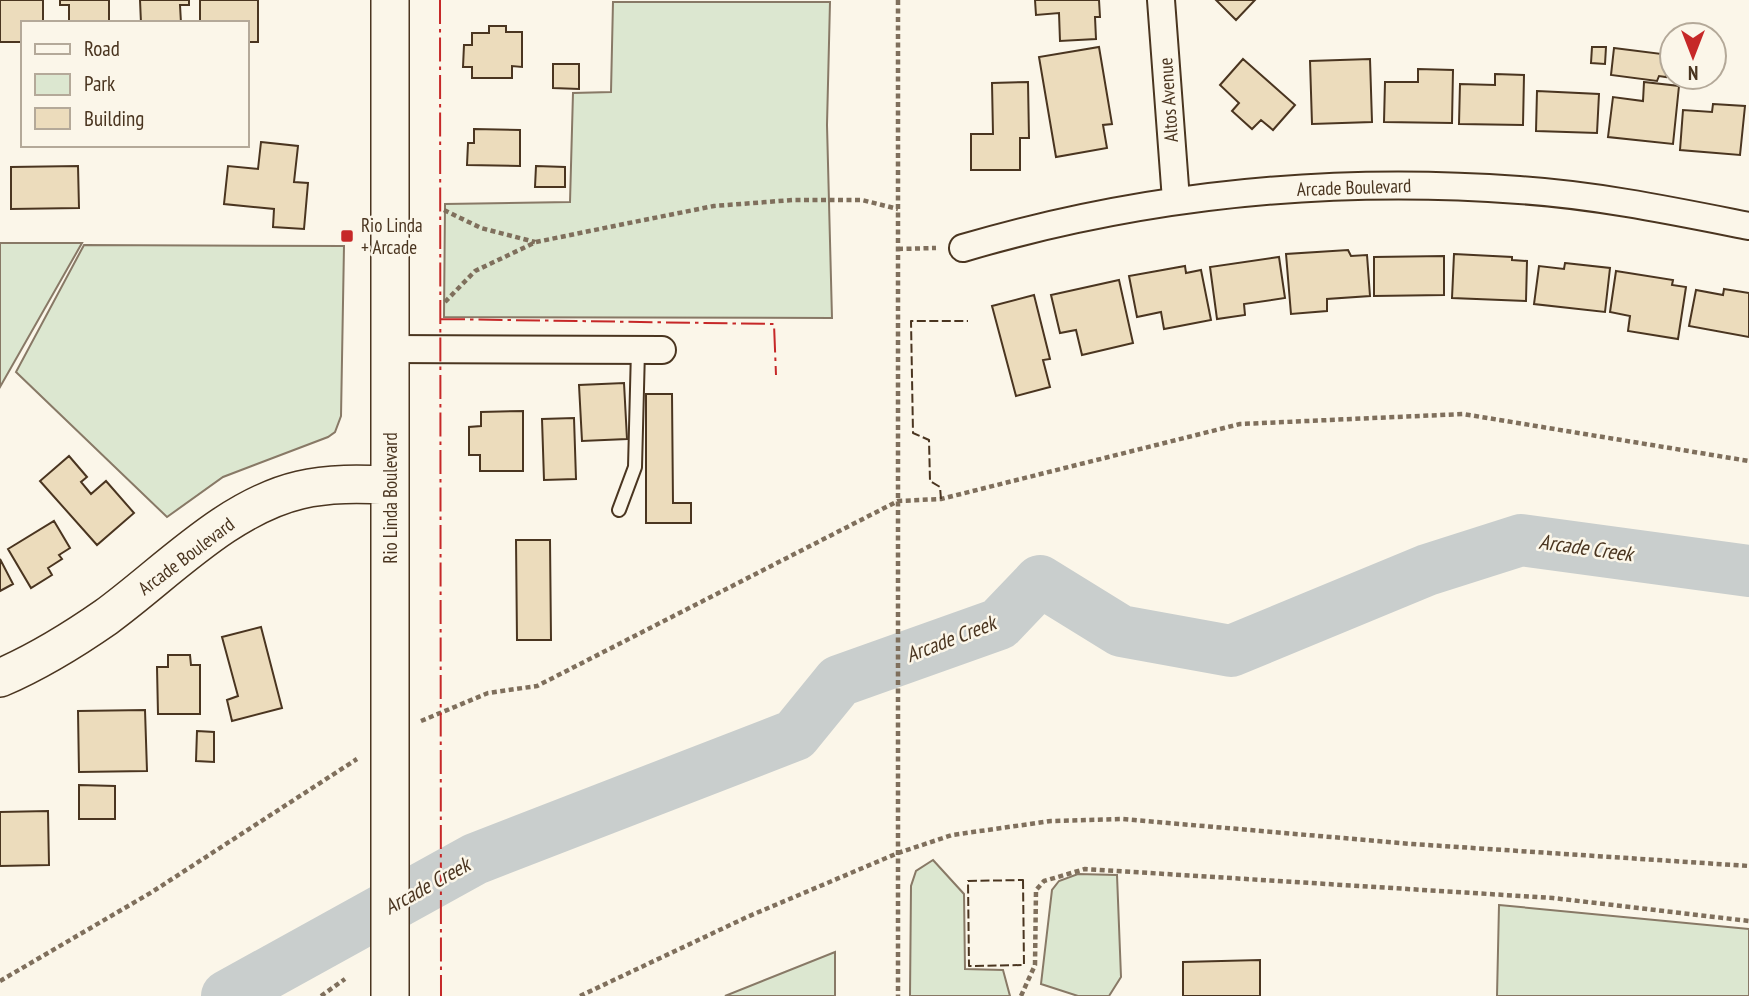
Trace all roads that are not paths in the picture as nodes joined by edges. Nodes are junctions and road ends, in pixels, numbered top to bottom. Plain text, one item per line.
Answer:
1 (390, 0) edge
2 (1161, 0) edge
3 (1176, 201) junction
4 (1749, 226) edge
5 (963, 248) road end
6 (390, 349) junction
7 (650, 350) joint
8 (390, 485) junction
9 (620, 510) dead end
10 (0, 678) edge
11 (390, 996) edge

1 - 6 main road, Rio Linda Boulevard
2 - 3 street, Altos Avenue
3 - 4 street, Arcade Boulevard
3 - 5 street, Arcade Boulevard
6 - 7 street
6 - 8 main road, Rio Linda Boulevard
7 - 9 lane
8 - 10 main road, Arcade Boulevard
8 - 11 main road, Rio Linda Boulevard

